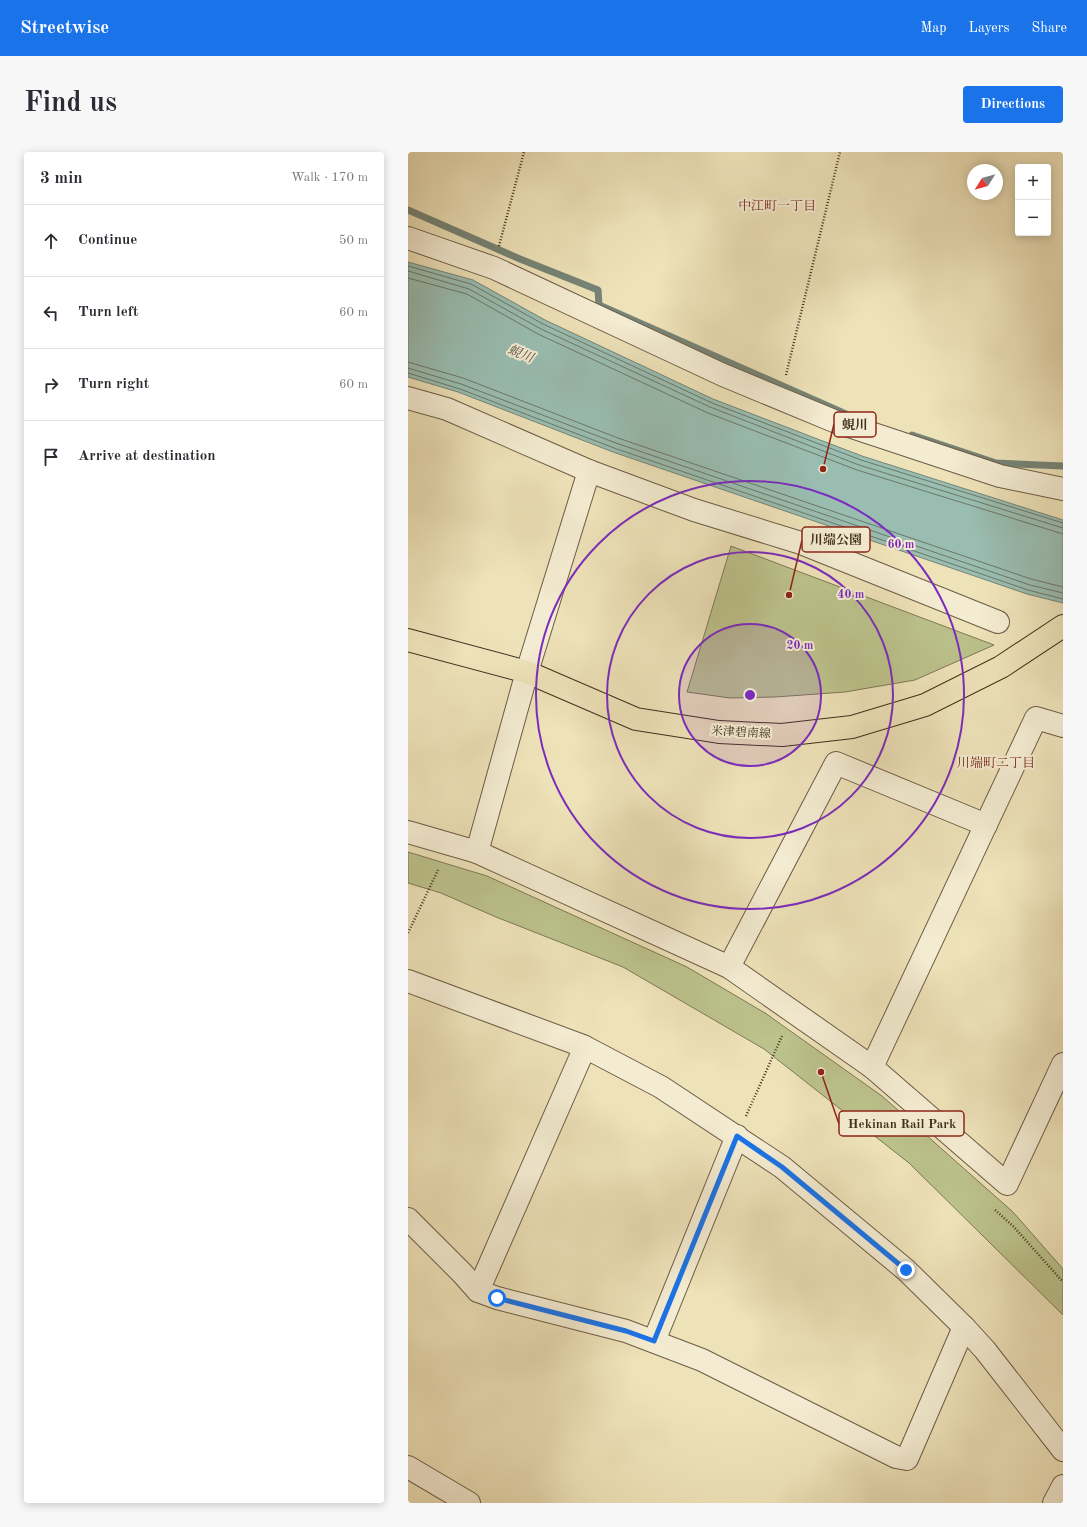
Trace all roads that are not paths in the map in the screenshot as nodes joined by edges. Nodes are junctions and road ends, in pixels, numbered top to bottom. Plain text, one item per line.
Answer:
1 (408, 238) edge
2 (408, 398) edge
3 (590, 471) junction
4 (1063, 489) edge
5 (998, 622) dead end
6 (1063, 626) edge
7 (408, 640) edge
8 (527, 672) junction
9 (1063, 726) edge
10 (986, 825) junction
11 (408, 832) edge
12 (477, 852) junction
13 (729, 967) junction
14 (408, 981) edge
15 (585, 1047) junction
16 (1063, 1064) edge
17 (872, 1067) junction
18 (737, 1136) junction
19 (408, 1218) edge
20 (478, 1291) junction
21 (964, 1327) junction
22 (654, 1341) junction
23 (1063, 1450) edge
24 (408, 1467) edge
25 (1063, 1486) edge
26 (469, 1503) edge
27 (1054, 1503) edge

1 - 4 street
2 - 3 street
3 - 5 street
3 - 8 street
6 - 8 main road, 米津碧南線
7 - 8 main road, 米津碧南線
8 - 12 street
9 - 10 street
10 - 13 street
10 - 17 street
11 - 12 street
12 - 13 street
13 - 17 street
14 - 15 street
15 - 18 street
15 - 20 street
16 - 17 street
18 - 21 street
18 - 22 street
19 - 20 street
20 - 22 street
21 - 22 street
21 - 23 street
24 - 26 street
25 - 27 street

